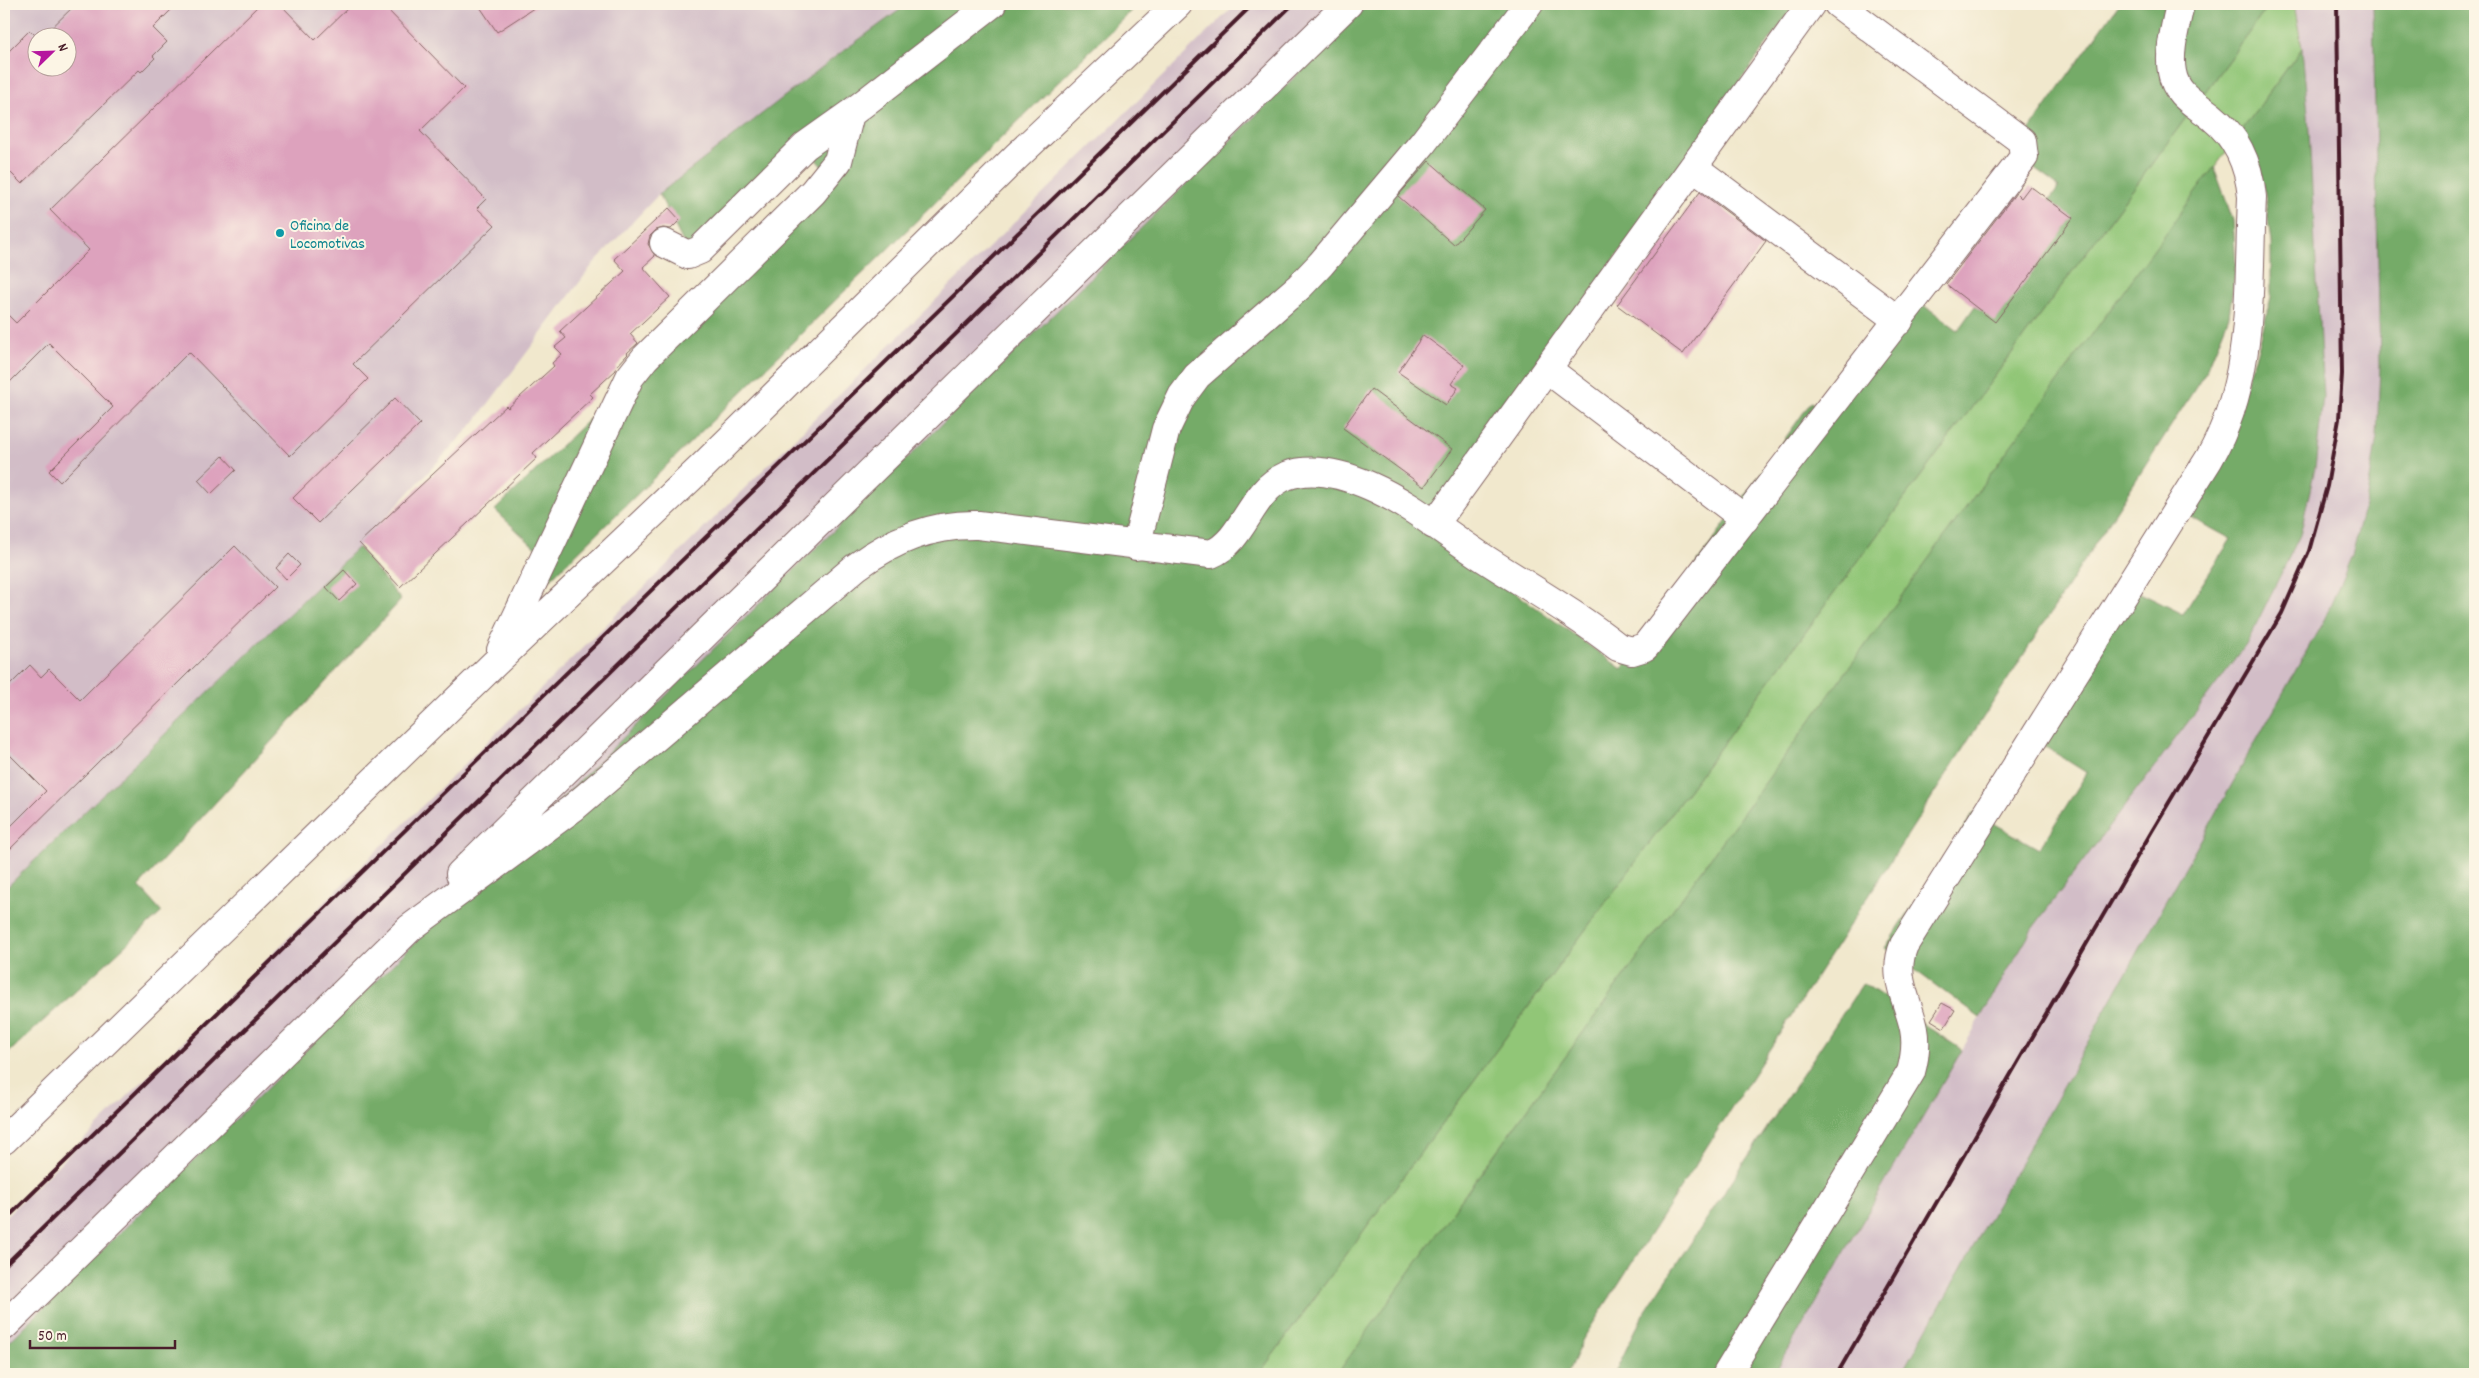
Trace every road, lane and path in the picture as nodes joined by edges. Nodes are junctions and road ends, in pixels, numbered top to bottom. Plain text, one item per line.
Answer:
1 (992, 4) edge
2 (1178, 4) edge
3 (1348, 4) edge
4 (1529, 4) edge
5 (1811, 4) edge
6 (1838, 4) edge
7 (2180, 4) edge
8 (850, 114) junction
9 (1693, 166) junction
10 (664, 243) dead end
11 (1899, 321) junction
12 (1547, 369) junction
13 (1745, 519) junction
14 (1434, 526) junction
15 (1136, 546) junction
16 (494, 664) junction
17 (446, 899) junction
18 (4, 1140) edge
19 (4, 1326) edge
20 (1727, 1374) edge

1 - 8 street
2 - 16 street
3 - 17 street
4 - 15 street
5 - 9 street
6 - 11 street
7 - 20 street
8 - 10 street
8 - 16 street
9 - 11 street
9 - 12 street
11 - 13 street
12 - 13 street
12 - 14 street
13 - 14 street
14 - 15 street
15 - 17 street
16 - 18 street
17 - 19 street

